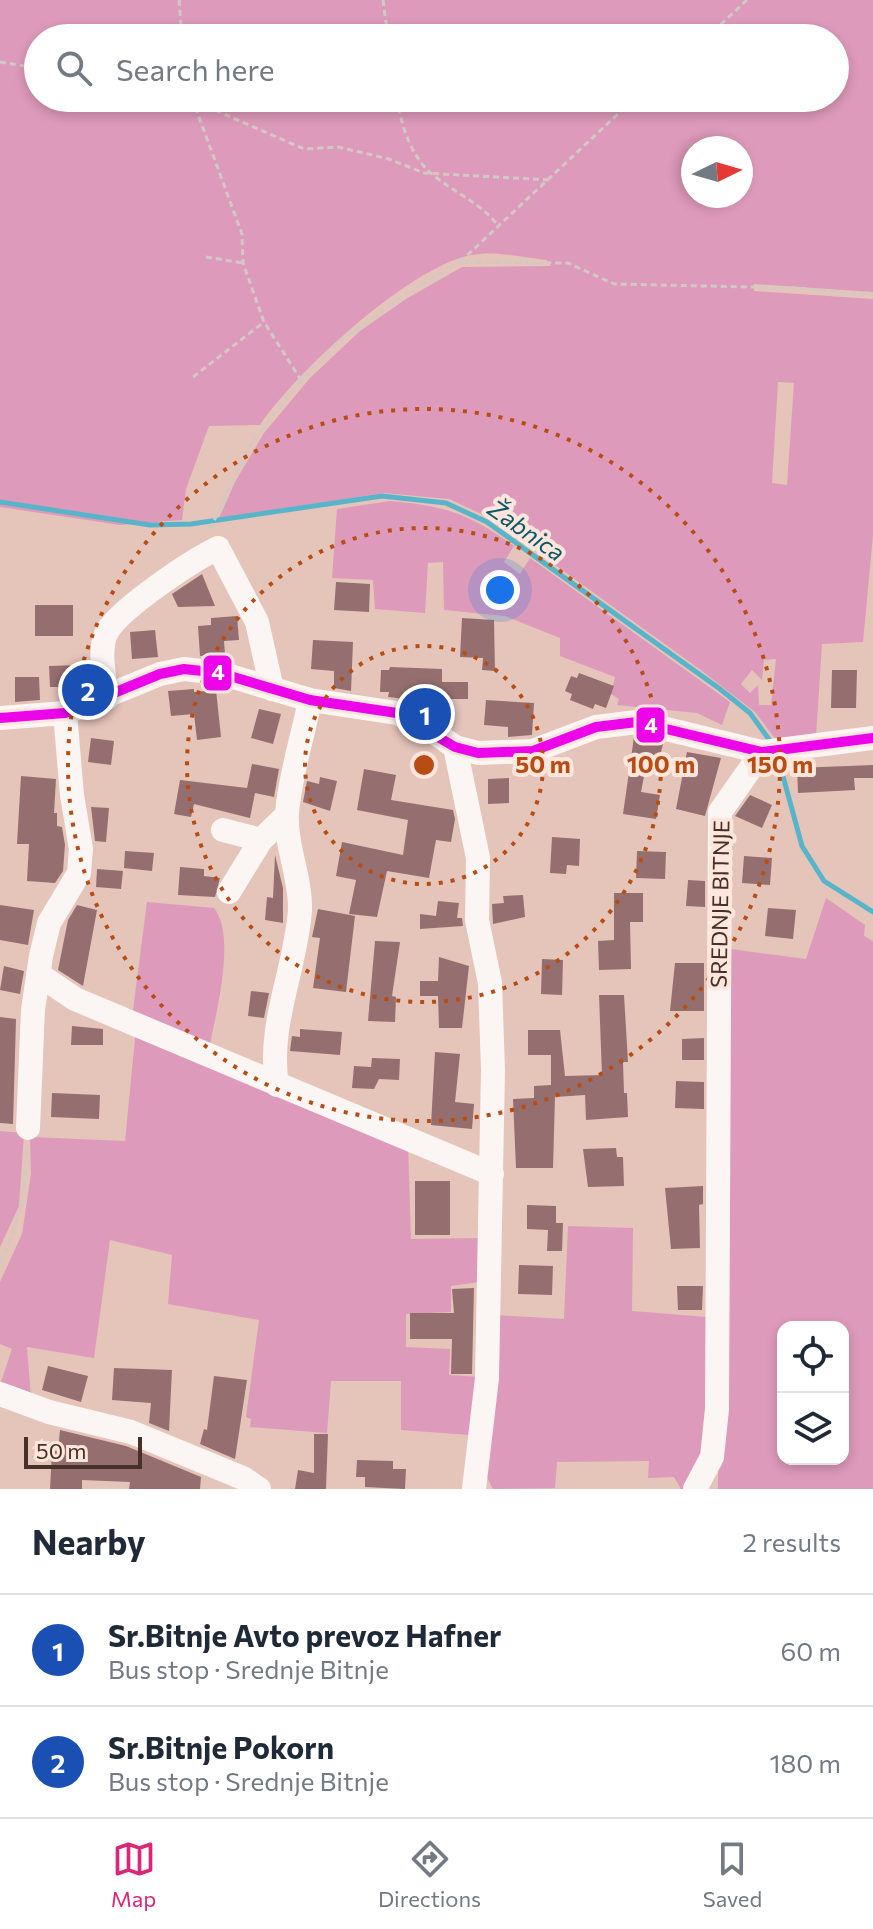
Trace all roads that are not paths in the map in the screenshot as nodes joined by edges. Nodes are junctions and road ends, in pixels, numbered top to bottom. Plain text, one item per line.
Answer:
1 (272, 689) junction
2 (107, 698) junction
3 (310, 700) junction
4 (65, 713) junction
5 (0, 718) edge
6 (873, 738) edge
7 (455, 747) junction
8 (762, 752) junction
9 (287, 815) junction
10 (223, 830) dead end
11 (261, 840) junction
12 (229, 892) dead end
13 (38, 974) junction
14 (277, 1085) junction
15 (28, 1128) road end
16 (492, 1174) junction
17 (0, 1394) edge
18 (256, 1488) edge
19 (474, 1489) edge
20 (695, 1489) edge

1 - 2 street
1 - 2 street
1 - 3 street
2 - 4 street
3 - 7 street
3 - 9 street
4 - 5 street
4 - 13 street
6 - 8 street
7 - 8 street
7 - 16 street
8 - 20 street, SREDNJE BITNJE
9 - 11 street
9 - 14 street
10 - 11 street
11 - 12 street
13 - 14 street
13 - 15 street
14 - 16 street
16 - 19 street
17 - 18 street

